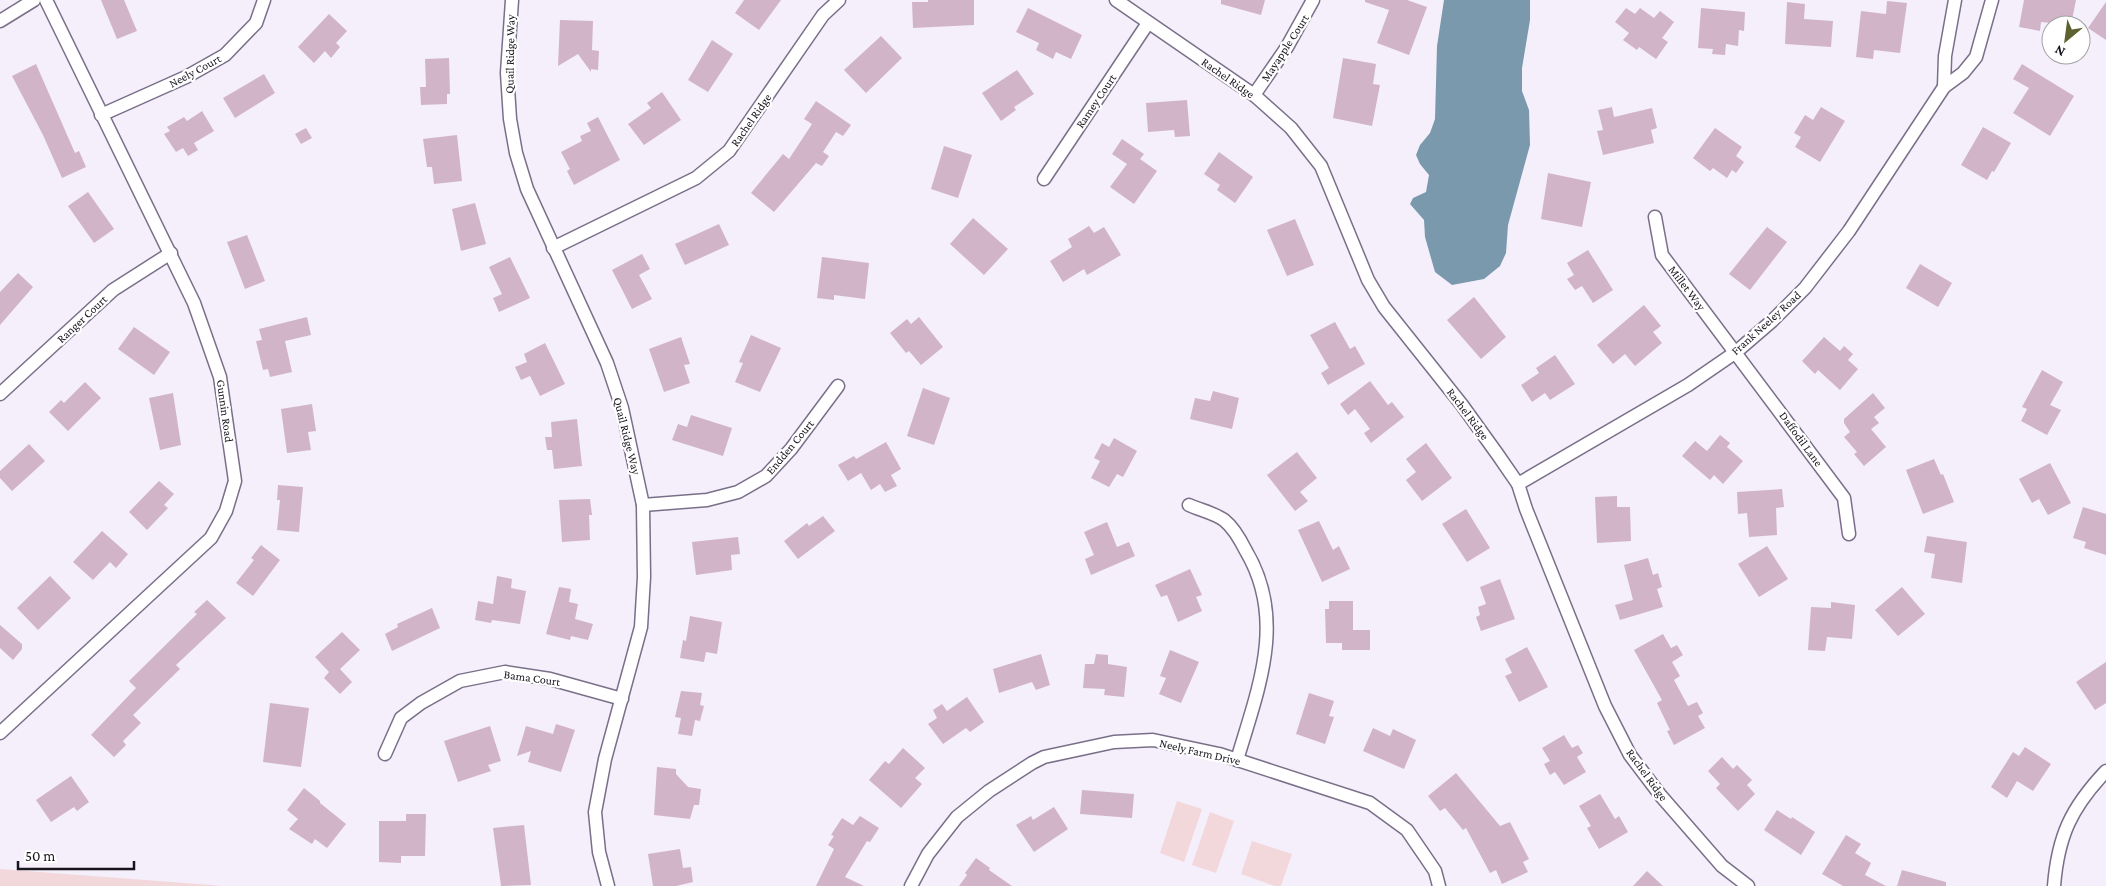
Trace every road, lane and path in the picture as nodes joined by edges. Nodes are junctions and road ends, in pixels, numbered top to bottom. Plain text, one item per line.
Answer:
1 (34, 0) edge
2 (46, 0) edge
3 (264, 0) edge
4 (512, 0) edge
5 (839, 0) edge
6 (1116, 0) edge
7 (1314, 0) edge
8 (1955, 0) edge
9 (1992, 0) edge
10 (0, 21) edge
11 (1148, 23) junction
12 (1944, 87) junction
13 (1254, 95) junction
14 (101, 115) junction
15 (1044, 179) dead end
16 (1655, 217) dead end
17 (554, 248) junction
18 (171, 253) junction
19 (1736, 352) junction
20 (838, 386) dead end
21 (0, 394) edge
22 (1518, 484) junction
23 (643, 505) junction
24 (1189, 505) dead end
25 (1849, 534) dead end
26 (622, 699) junction
27 (0, 733) edge
28 (385, 754) dead end
29 (1237, 760) junction
30 (2106, 771) edge
31 (608, 886) edge
32 (911, 886) edge
33 (1439, 886) edge
34 (1748, 886) edge
35 (2054, 886) edge

1 - 10 street
2 - 14 street, Gunnin Road
3 - 14 street, Neely Court
4 - 17 street, Quail Ridge Way
5 - 17 street, Rachel Ridge
6 - 11 street, Rachel Ridge
7 - 13 street, Mayapple Court
8 - 12 street
9 - 12 street, Frank Neeley Road
11 - 13 street, Rachel Ridge
11 - 15 street, Ramey Court
12 - 19 street, Frank Neeley Road
13 - 22 street, Rachel Ridge
14 - 18 street, Gunnin Road
16 - 19 street, Millet Way
17 - 23 street, Quail Ridge Way
18 - 21 street, Ranger Court
18 - 27 street, Gunnin Road
19 - 22 street, Frank Neeley Road
19 - 25 street, Daffodil Lane
20 - 23 street, Endden Court
22 - 34 street, Rachel Ridge
23 - 26 street, Quail Ridge Way
24 - 29 street
26 - 28 street, Bama Court
26 - 31 street, Quail Ridge Way
29 - 32 street, Neely Farm Drive
29 - 33 street, Neely Farm Drive
30 - 35 street

